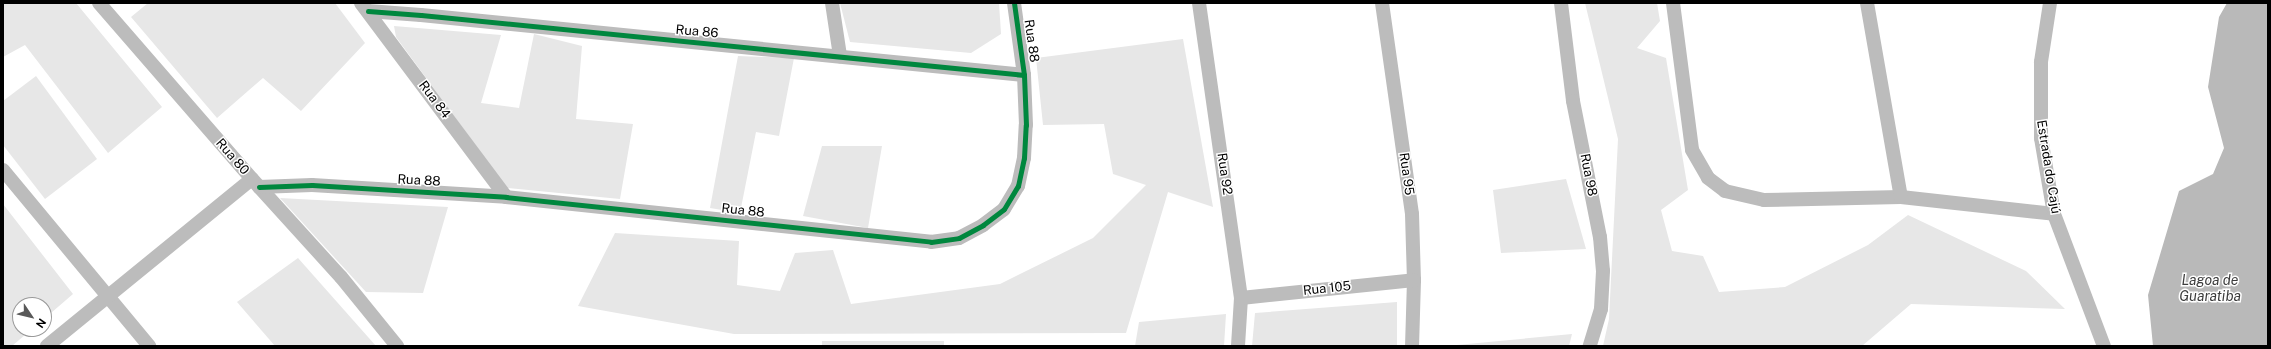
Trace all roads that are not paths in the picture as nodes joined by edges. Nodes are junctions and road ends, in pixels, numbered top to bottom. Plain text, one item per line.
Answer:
1 (99, 3) edge
2 (832, 3) edge
3 (1014, 3) edge
4 (1200, 3) edge
5 (1382, 3) edge
6 (1561, 3) edge
7 (1673, 3) edge
8 (1867, 3) edge
9 (2050, 3) edge
10 (365, 7) edge
11 (840, 56) junction
12 (1024, 75) junction
13 (3, 170) edge
14 (255, 183) junction
15 (506, 197) junction
16 (1901, 197) junction
17 (2054, 214) junction
18 (1414, 280) junction
19 (107, 298) junction
20 (1241, 298) junction
21 (48, 346) edge
22 (149, 346) edge
23 (397, 346) edge
24 (1238, 346) edge
25 (1412, 346) edge
26 (1590, 346) edge
27 (2104, 346) edge

1 - 14 street, Rua 80
2 - 11 street
3 - 12 street, Rua 88
4 - 20 street, Rua 92
5 - 18 street, Rua 95
6 - 26 street, Rua 98
7 - 16 street
8 - 16 street
9 - 17 street, Estrada do Cajú
10 - 11 street, Rua 86
10 - 15 street, Rua 84
11 - 12 street, Rua 86
12 - 15 street, Rua 88
13 - 19 street
14 - 15 street, Rua 88
14 - 19 street
14 - 23 street, Rua 80
16 - 17 street
17 - 27 street, Estrada do Cajú
18 - 20 street, Rua 105
18 - 25 street, Rua 95
19 - 21 street
19 - 22 street
20 - 24 street, Rua 92

